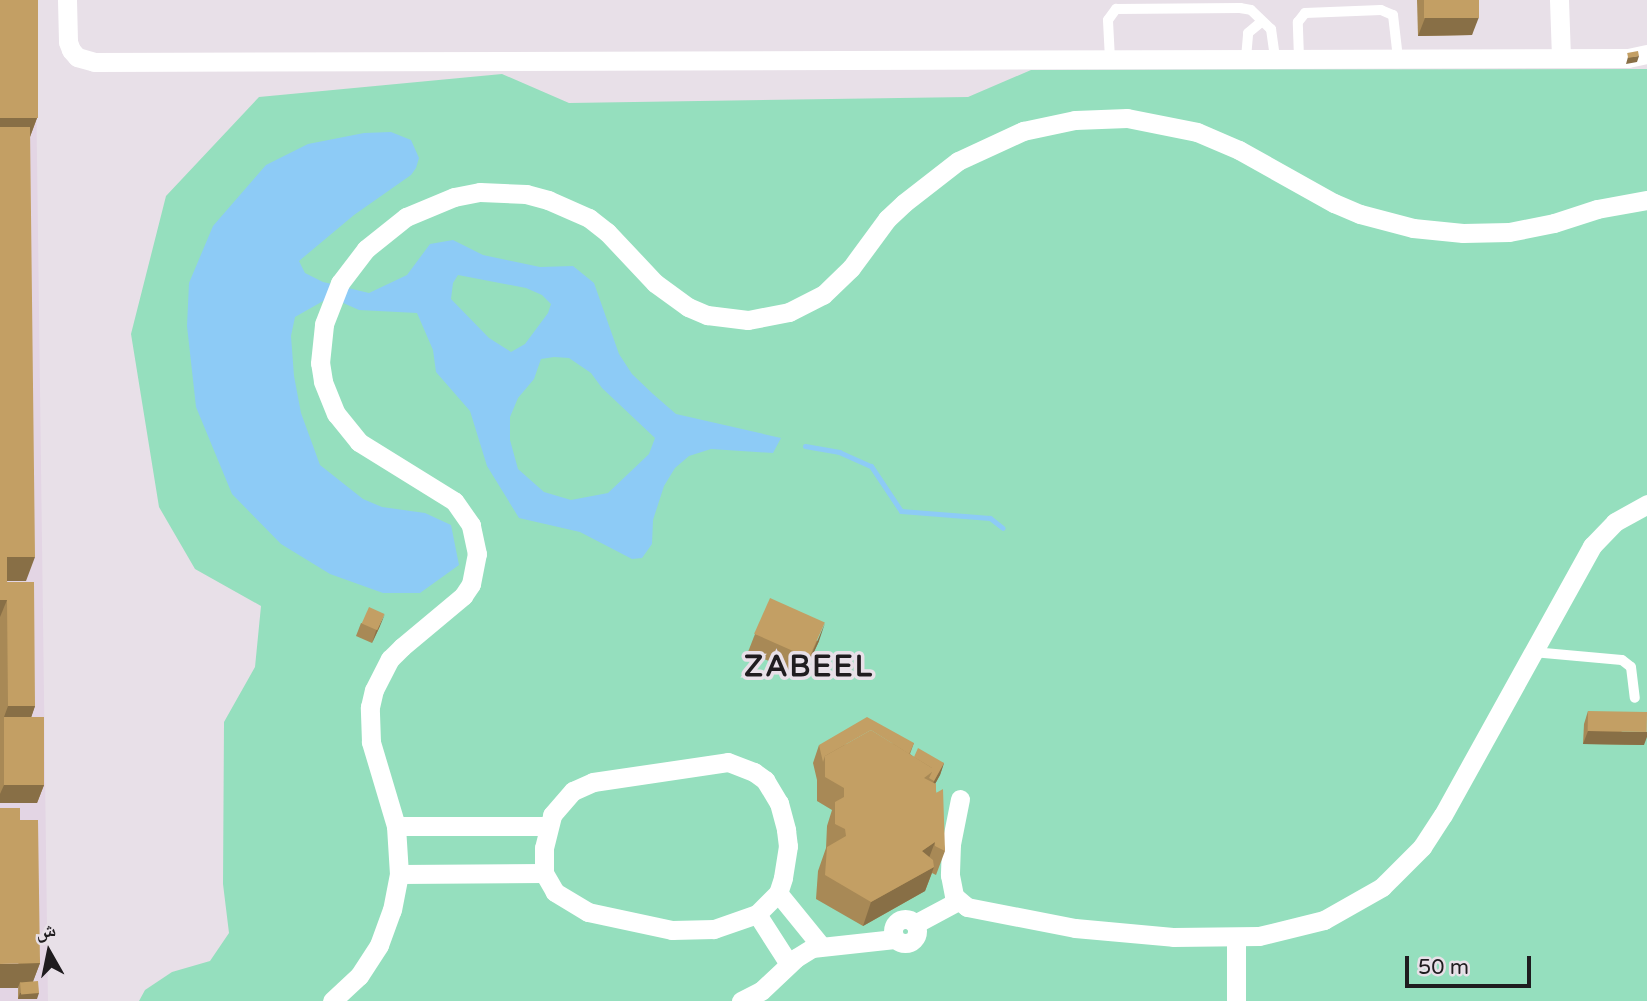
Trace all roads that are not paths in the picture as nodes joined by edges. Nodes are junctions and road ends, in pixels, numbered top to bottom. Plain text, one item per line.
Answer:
1 (66, 0) edge
2 (1559, 0) edge
3 (1261, 22) junction
4 (1647, 54) edge
5 (1561, 57) junction
6 (1246, 58) junction
7 (1275, 58) junction
8 (1299, 58) junction
9 (1398, 58) junction
10 (1110, 59) junction
11 (1647, 200) edge
12 (1647, 504) edge
13 (1533, 652) junction
14 (1635, 698) dead end
15 (960, 799) dead end
16 (396, 826) junction
17 (548, 826) junction
18 (544, 873) junction
19 (399, 874) junction
20 (778, 893) junction
21 (958, 901) junction
22 (757, 914) junction
23 (1236, 937) junction
24 (821, 946) junction
25 (789, 964) junction
26 (332, 1001) edge
27 (741, 1001) edge
28 (1236, 1001) edge

1 - 10 street
2 - 5 street
3 - 6 lane
3 - 7 lane
3 - 10 lane
4 - 5 street
5 - 9 street
6 - 7 street
6 - 10 street
7 - 8 street
8 - 9 street
8 - 9 lane
11 - 16 street
12 - 13 street
13 - 14 lane
13 - 23 street
15 - 21 street
16 - 17 street
16 - 19 street
17 - 18 street
17 - 20 street
18 - 19 street
18 - 22 street
19 - 26 street
20 - 22 street
20 - 24 street
21 - 23 street
21 - 24 street
22 - 25 street
23 - 28 street
24 - 25 street
25 - 27 street

